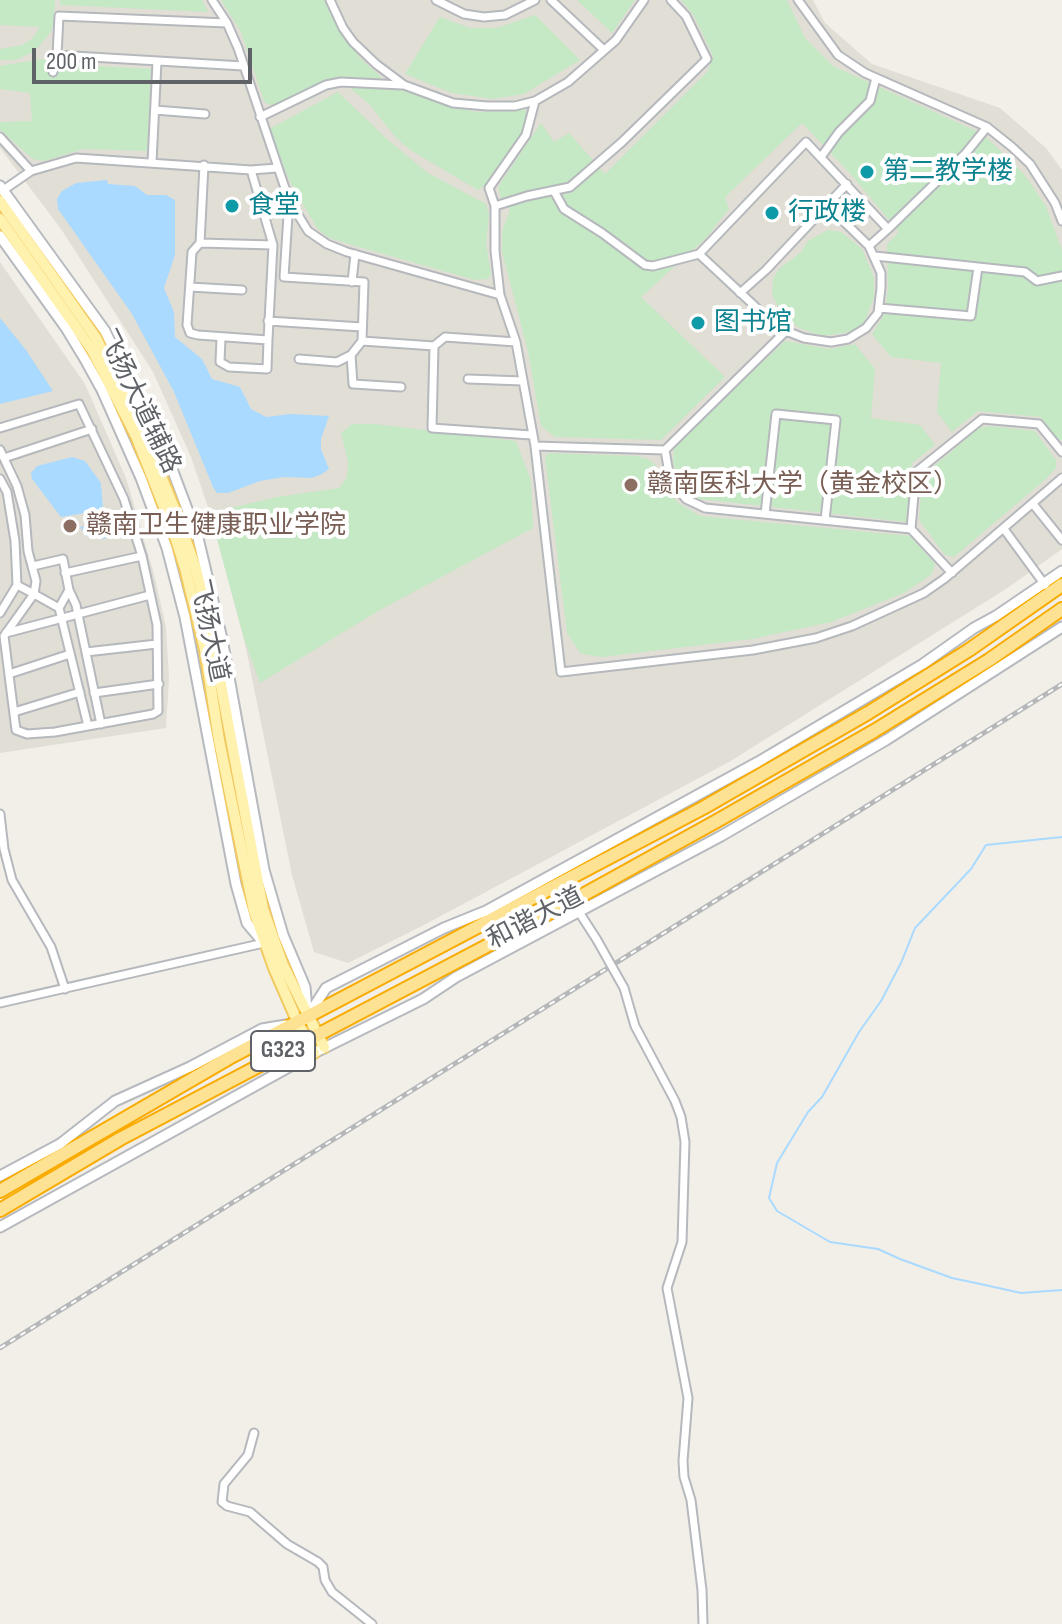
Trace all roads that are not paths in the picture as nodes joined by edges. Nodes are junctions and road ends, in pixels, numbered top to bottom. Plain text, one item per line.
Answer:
1 (212, 0) edge
2 (330, 0) edge
3 (436, 0) edge
4 (535, 0) edge
5 (551, 0) edge
6 (644, 0) edge
7 (671, 0) edge
8 (798, 0) edge
9 (227, 23) junction
10 (604, 50) junction
11 (57, 55) junction
12 (157, 62) junction
13 (243, 66) junction
14 (53, 72) dead end
15 (876, 78) junction
16 (404, 85) junction
17 (535, 101) junction
18 (155, 110) junction
19 (205, 114) dead end
20 (260, 117) junction
21 (987, 127) junction
22 (0, 137) edge
23 (821, 157) junction
24 (152, 162) junction
25 (204, 165) junction
26 (277, 168) junction
27 (251, 170) junction
28 (31, 171) junction
29 (847, 184) junction
30 (554, 191) junction
31 (1, 192) edge
32 (289, 200) junction
33 (827, 205) junction
34 (495, 206) junction
35 (0, 219) edge
36 (1062, 221) edge
37 (888, 229) junction
38 (0, 236) edge
39 (200, 243) junction
40 (273, 245) junction
41 (869, 246) junction
42 (24, 253) junction
43 (355, 254) junction
44 (699, 254) junction
45 (875, 256) junction
46 (46, 264) junction
47 (978, 267) junction
48 (1062, 276) edge
49 (70, 280) junction
50 (352, 282) junction
51 (36, 285) junction
52 (190, 287) junction
53 (242, 290) dead end
54 (740, 293) junction
55 (500, 295) junction
56 (879, 308) junction
57 (268, 321) junction
58 (362, 327) junction
59 (66, 328) junction
60 (786, 331) junction
61 (221, 338) junction
62 (268, 340) junction
63 (362, 341) junction
64 (516, 342) junction
65 (434, 346) junction
66 (92, 350) junction
67 (351, 355) junction
68 (299, 359) dead end
69 (468, 379) dead end
70 (523, 381) junction
71 (401, 387) dead end
72 (0, 428) edge
73 (92, 429) junction
74 (531, 435) junction
75 (535, 446) junction
76 (665, 450) junction
77 (1062, 452) edge
78 (2, 454) edge
79 (172, 469) junction
80 (1062, 478) edge
81 (0, 479) edge
82 (1033, 504) junction
83 (174, 508) junction
84 (765, 514) junction
85 (825, 520) junction
86 (911, 529) junction
87 (1004, 529) junction
88 (173, 530) junction
89 (1062, 540) edge
90 (142, 556) junction
91 (171, 564) junction
92 (33, 566) junction
93 (195, 566) junction
94 (1062, 571) edge
95 (65, 573) junction
96 (952, 573) junction
97 (17, 585) junction
98 (211, 585) junction
99 (1052, 587) edge
100 (69, 590) junction
101 (34, 594) junction
102 (150, 595) junction
103 (59, 608) junction
104 (1062, 609) edge
105 (0, 613) edge
106 (78, 614) junction
107 (185, 617) junction
108 (61, 618) junction
109 (1062, 627) edge
110 (6, 633) junction
111 (222, 639) junction
112 (157, 644) junction
113 (205, 650) junction
114 (86, 652) junction
115 (70, 654) junction
116 (9, 674) junction
117 (218, 675) junction
118 (159, 684) junction
119 (80, 692) junction
120 (94, 693) junction
121 (14, 712) junction
122 (101, 724) junction
123 (88, 726) junction
124 (0, 814) edge
125 (579, 912) junction
126 (264, 943) junction
127 (305, 987) junction
128 (326, 988) junction
129 (65, 989) junction
130 (0, 1003) edge
131 (303, 1020) junction
132 (312, 1037) junction
133 (319, 1050) junction
134 (0, 1176) edge
135 (0, 1191) edge
136 (0, 1210) edge
137 (0, 1227) edge
138 (254, 1433) dead end
139 (372, 1624) edge
140 (703, 1624) edge

1 - 9 street
2 - 16 street
3 - 4 street
5 - 10 street
6 - 10 street
7 - 30 street
8 - 15 street
9 - 11 street
9 - 13 street
10 - 17 street
11 - 12 street
11 - 14 street
12 - 13 street
12 - 18 street
13 - 20 street
15 - 21 street
15 - 23 street
16 - 17 street
16 - 20 street
17 - 34 street
18 - 19 street
18 - 24 street
20 - 26 street
21 - 36 street
21 - 37 street
22 - 28 street
23 - 29 street
23 - 44 street
24 - 25 street
24 - 28 street
25 - 27 street
25 - 39 street
26 - 27 street
26 - 32 street
27 - 40 street
28 - 31 street
29 - 33 street
29 - 37 street
30 - 34 street
30 - 44 street
31 - 46 main road, 飞扬大道
31 - 49 street, 飞扬大道辅路
32 - 43 street
32 - 50 street
33 - 41 street
33 - 54 street
34 - 55 street
35 - 42 main road, 飞扬大道
37 - 41 street
38 - 51 street, 飞扬大道辅路
39 - 40 street
39 - 52 street
40 - 57 street
41 - 45 street
42 - 51 street
42 - 66 main road, 飞扬大道
43 - 50 street
43 - 55 street
44 - 54 street
45 - 47 street
45 - 56 street
46 - 49 street
46 - 83 main road, 飞扬大道
47 - 48 street
47 - 56 street
49 - 79 street, 飞扬大道辅路
50 - 58 street
51 - 59 street, 飞扬大道辅路
52 - 53 street
52 - 61 street
54 - 60 street
55 - 64 street
56 - 60 street
57 - 58 street
57 - 62 street
58 - 63 street
59 - 66 street
59 - 91 street, 飞扬大道辅路
60 - 76 street
61 - 62 street
61 - 62 street
63 - 65 street
63 - 67 street
64 - 65 street
64 - 70 street
65 - 74 street
66 - 88 main road, 飞扬大道
67 - 68 street
67 - 71 street
69 - 70 street
70 - 74 street
72 - 73 street
73 - 78 street
73 - 90 street
74 - 75 street
75 - 76 street
75 - 96 street
76 - 84 street
77 - 86 street
78 - 92 street
79 - 83 street
79 - 98 street, 飞扬大道辅路
80 - 82 street
81 - 97 street
82 - 87 street
82 - 89 street
83 - 93 main road, 飞扬大道
84 - 85 street
84 - 85 street
85 - 86 street
86 - 96 street
87 - 96 street
87 - 99 street
88 - 91 street
88 - 113 main road, 飞扬大道
90 - 95 street
90 - 102 street
91 - 107 street, 飞扬大道辅路
92 - 95 street
92 - 101 street
93 - 98 street
93 - 117 main road, 飞扬大道
94 - 99 street
95 - 100 street
97 - 101 street
97 - 105 street
98 - 111 street, 飞扬大道辅路
99 - 128 street
99 - 131 highway, 和谐大道 / G323
100 - 103 street
100 - 106 street
101 - 103 street
101 - 110 street
102 - 106 street
102 - 112 street
103 - 108 street
104 - 132 highway, 和谐大道 / G323
106 - 108 street
106 - 114 street
107 - 113 street
107 - 126 street, 飞扬大道辅路
108 - 110 street
108 - 115 street
109 - 125 street
110 - 116 street
111 - 117 street
111 - 127 street, 飞扬大道辅路
112 - 114 street
112 - 118 street
113 - 126 main road, 飞扬大道
114 - 120 street
115 - 116 street
115 - 119 street
116 - 121 street
117 - 131 main road, 飞扬大道
118 - 120 street
118 - 122 street
119 - 121 street
119 - 123 street
120 - 122 street
121 - 123 street
122 - 123 street
124 - 129 street
125 - 133 street
125 - 140 street, bridge
126 - 129 street
126 - 131 main road, 飞扬大道
127 - 128 street
127 - 131 street, 飞扬大道辅路
128 - 131 street
129 - 130 street
131 - 132 main road, 飞扬大道
131 - 134 street
131 - 135 highway, G323
132 - 133 main road, 飞扬大道
132 - 136 highway, 和谐大道 / G323
133 - 137 street
138 - 139 street

